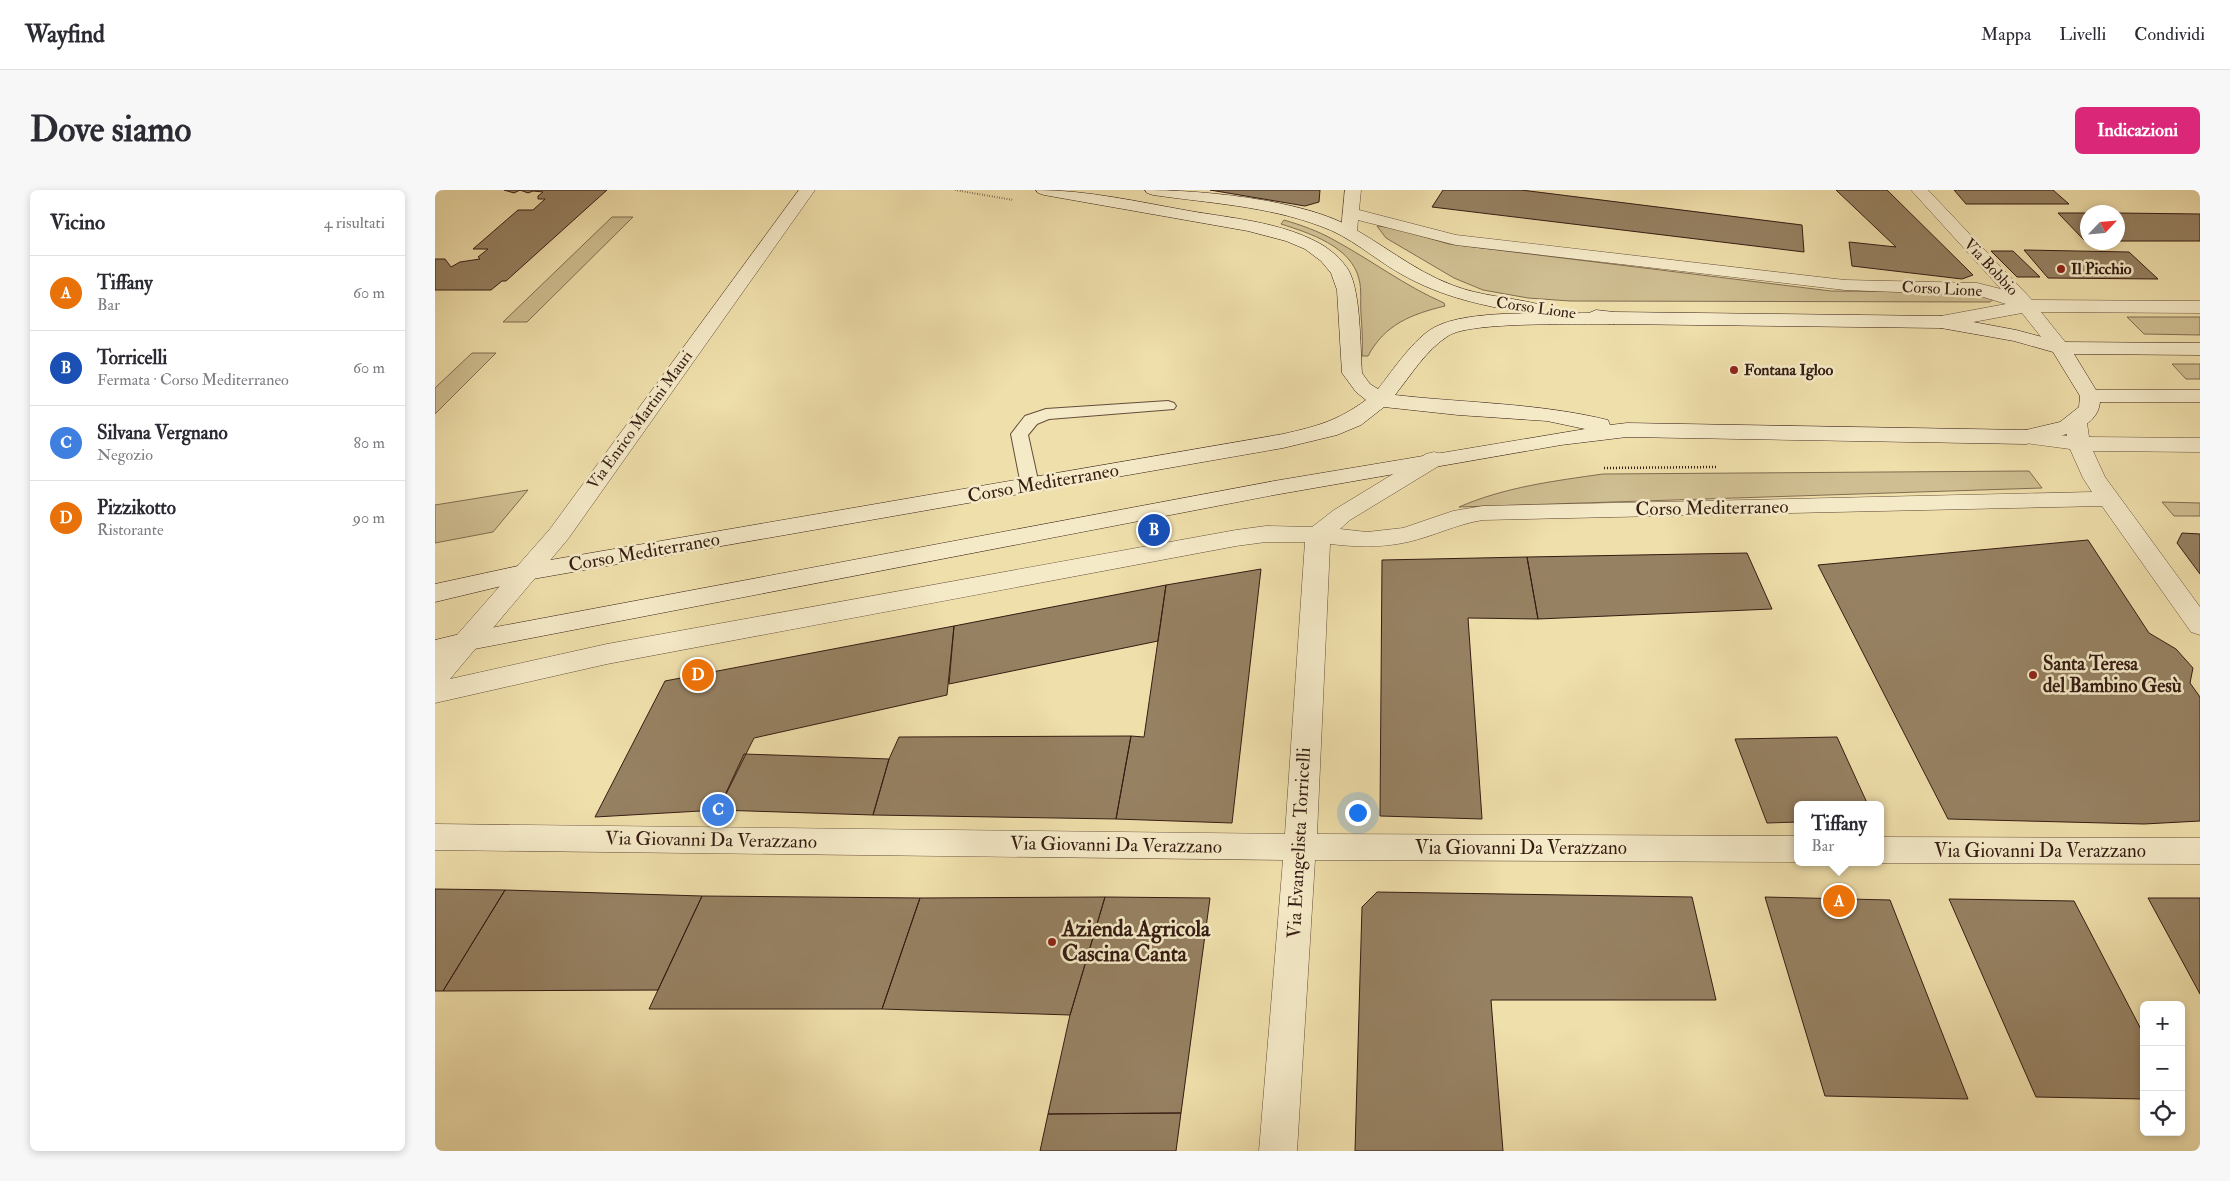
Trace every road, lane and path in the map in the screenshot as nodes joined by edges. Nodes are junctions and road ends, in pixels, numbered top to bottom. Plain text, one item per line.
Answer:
1 (807, 190) edge
2 (1044, 190) edge
3 (1153, 190) edge
4 (1353, 190) edge
5 (1919, 190) edge
6 (1351, 213) junction
7 (1349, 232) junction
8 (2027, 306) junction
9 (2200, 307) edge
10 (1614, 318) junction
11 (1941, 322) junction
12 (2060, 348) junction
13 (2200, 349) edge
14 (2090, 396) junction
15 (2200, 396) edge
16 (1380, 400) junction
17 (1168, 406) dead end
18 (1627, 430) junction
19 (2078, 433) junction
20 (2200, 445) edge
21 (1434, 459) junction
22 (1030, 485) junction
23 (2109, 499) junction
24 (1319, 535) junction
25 (527, 572) junction
26 (435, 594) edge
27 (2200, 626) edge
28 (464, 642) junction
29 (435, 650) edge
30 (435, 678) edge
31 (435, 693) edge
32 (435, 837) edge
33 (1299, 847) junction
34 (1794, 849) edge
35 (1884, 850) edge
36 (2200, 851) edge
37 (1278, 1151) edge

1 - 25 street, Via Enrico Martini Mauri
2 - 16 street
3 - 7 street, Corso Lione
4 - 6 street
5 - 8 street, Via Bobbio
6 - 7 street
6 - 8 street, Corso Lione
7 - 10 street, Corso Lione
8 - 9 street, Corso Lione
8 - 11 street, Corso Lione
8 - 12 street, Via Bobbio
10 - 11 street, Corso Lione
10 - 16 street, Corso Mediterraneo
11 - 12 street, Corso Lione
12 - 13 street
12 - 14 street, Via Bobbio
14 - 15 street
14 - 19 street
16 - 18 street
16 - 22 street, Corso Mediterraneo
17 - 22 lane
18 - 19 street
18 - 21 street
19 - 20 street
19 - 23 street
21 - 24 street
21 - 28 street
22 - 25 street, Corso Mediterraneo
23 - 24 street, Corso Mediterraneo
23 - 27 street
24 - 31 street, Corso Mediterraneo
24 - 33 street, Via Evangelista Torricelli
25 - 26 street, Corso Mediterraneo
25 - 28 street, Via Enrico Martini Mauri
28 - 29 street
28 - 30 street, Via Enrico Martini Mauri
32 - 33 street, Via Giovanni Da Verazzano
33 - 34 street, Via Giovanni Da Verazzano
33 - 37 street, Via Evangelista Torricelli
35 - 36 street, Via Giovanni Da Verazzano

